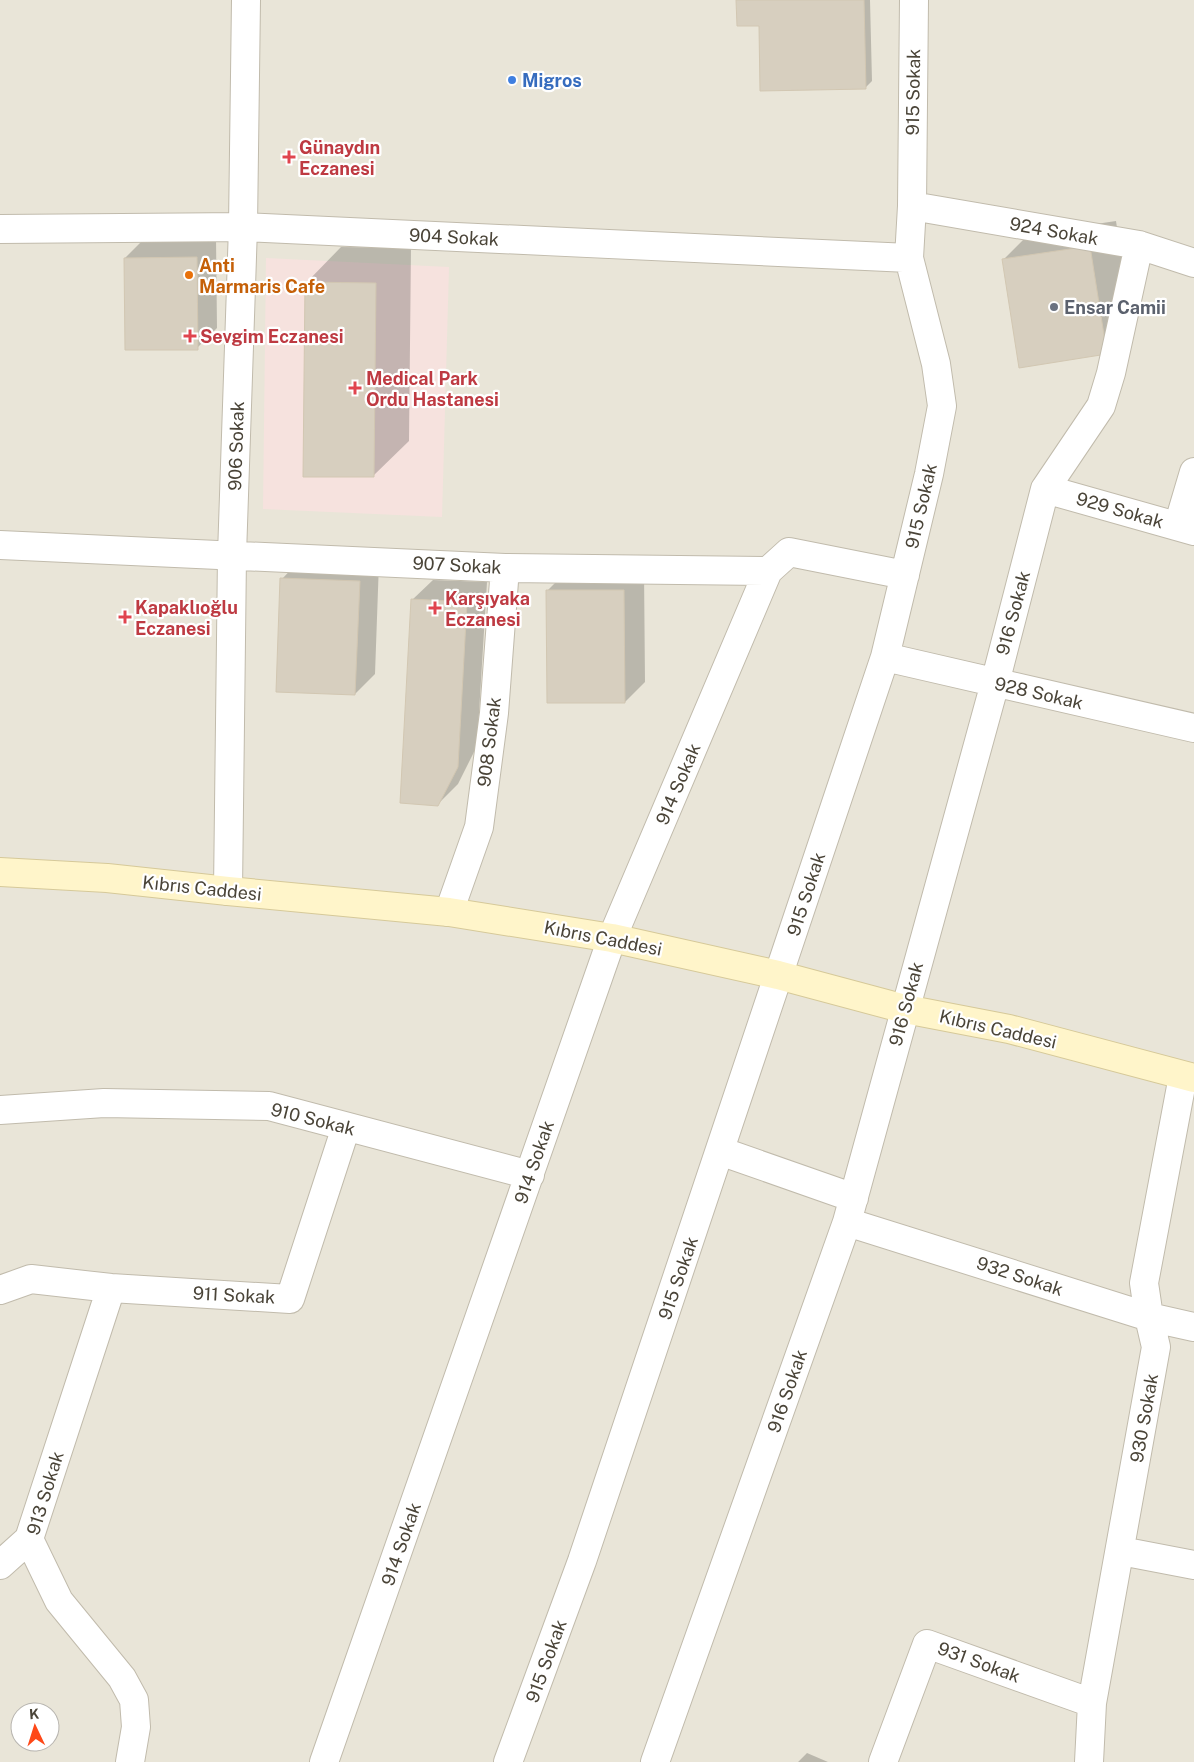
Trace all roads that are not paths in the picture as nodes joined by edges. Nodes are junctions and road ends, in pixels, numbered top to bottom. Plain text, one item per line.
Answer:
1 (246, 0) edge
2 (914, 0) edge
3 (912, 206) junction
4 (244, 227) junction
5 (0, 229) edge
6 (1138, 245) junction
7 (909, 258) junction
8 (1194, 263) edge
9 (1194, 472) edge
10 (1045, 489) junction
11 (1186, 529) edge
12 (0, 545) edge
13 (232, 555) junction
14 (505, 568) junction
15 (768, 571) junction
16 (905, 575) junction
17 (885, 657) junction
18 (995, 683) junction
19 (1194, 728) edge
20 (0, 872) edge
21 (228, 891) junction
22 (449, 912) junction
23 (612, 938) junction
24 (778, 976) junction
25 (905, 1009) junction
26 (1189, 1077) edge
27 (0, 1110) edge
28 (346, 1127) junction
29 (720, 1151) junction
30 (530, 1175) junction
31 (850, 1210) junction
32 (112, 1288) junction
33 (0, 1290) edge
34 (1149, 1317) junction
35 (1194, 1327) edge
36 (29, 1539) junction
37 (1121, 1551) junction
38 (0, 1565) edge
39 (1194, 1565) edge
40 (1092, 1703) junction
41 (130, 1762) edge
42 (324, 1762) edge
43 (508, 1762) edge
44 (655, 1762) edge
45 (883, 1762) edge
46 (1090, 1762) edge

1 - 4 street, 906 Sokak
2 - 3 street, 915 Sokak
3 - 6 street, 924 Sokak
3 - 7 street, 915 Sokak
4 - 5 street, 904 Sokak
4 - 7 street, 904 Sokak
4 - 13 street, 906 Sokak
6 - 8 street, 924 Sokak
6 - 10 street, 916 Sokak
7 - 16 street, 915 Sokak
9 - 11 street
10 - 11 street, 929 Sokak
10 - 18 street, 916 Sokak
12 - 13 street, 907 Sokak
13 - 14 street, 907 Sokak
13 - 21 street, 906 Sokak
14 - 15 street, 907 Sokak
14 - 22 street, 908 Sokak
15 - 16 street
15 - 23 street, 914 Sokak
16 - 17 street, 915 Sokak
17 - 18 street, 928 Sokak
17 - 24 street, 915 Sokak
18 - 19 street, 928 Sokak
18 - 25 street, 916 Sokak
20 - 21 street, Kıbrıs Caddesi
21 - 22 street, Kıbrıs Caddesi
22 - 23 street, Kıbrıs Caddesi
23 - 24 street, Kıbrıs Caddesi
23 - 30 street, 914 Sokak
24 - 25 street, Kıbrıs Caddesi
24 - 29 street, 915 Sokak
25 - 26 street, Kıbrıs Caddesi
25 - 31 street, 916 Sokak
26 - 34 street, 930 Sokak
27 - 28 street, 910 Sokak
28 - 30 street, 910 Sokak
28 - 32 street, 911 Sokak
29 - 31 street, 932 Sokak
29 - 43 street, 915 Sokak
30 - 42 street, 914 Sokak
31 - 34 street, 932 Sokak
31 - 44 street, 916 Sokak
32 - 33 street, 911 Sokak
32 - 36 street, 913 Sokak
34 - 35 street, 932 Sokak
34 - 37 street, 930 Sokak
36 - 38 street
36 - 41 street, 913 Sokak
37 - 39 street
37 - 40 street, 930 Sokak
40 - 45 street, 931 Sokak
40 - 46 street, 930 Sokak

